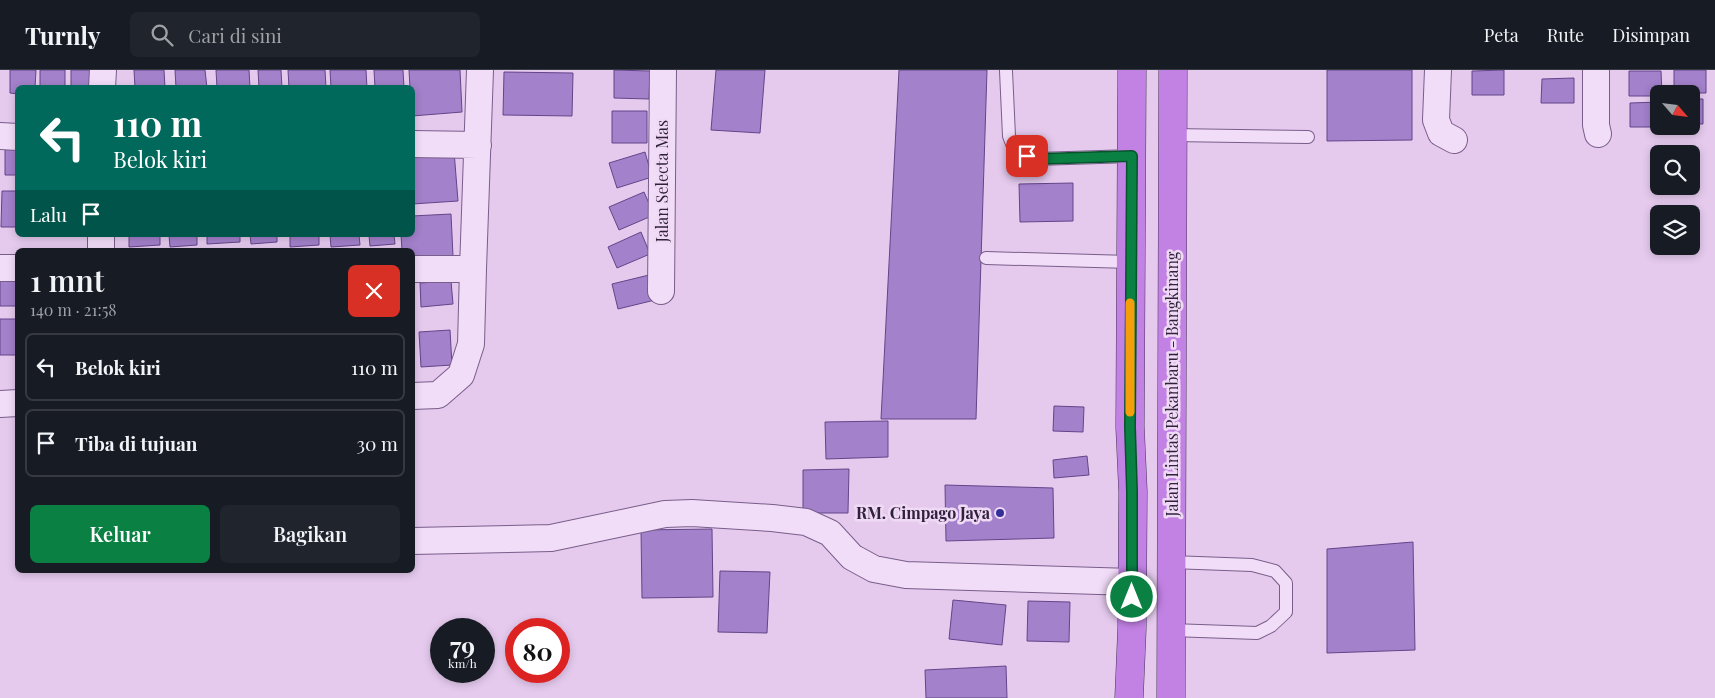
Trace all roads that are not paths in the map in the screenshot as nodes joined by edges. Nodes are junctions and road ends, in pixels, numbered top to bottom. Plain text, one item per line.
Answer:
1 (104, 70) edge
2 (480, 70) edge
3 (663, 70) edge
4 (1132, 70) edge
5 (1173, 70) edge
6 (1438, 70) edge
7 (1596, 70) edge
8 (1006, 71) edge
9 (102, 85) edge
10 (1598, 134) dead end
11 (1172, 135) junction
12 (0, 136) edge
13 (15, 136) edge
14 (1308, 137) dead end
15 (1454, 140) dead end
16 (415, 144) edge
17 (478, 145) junction
18 (1132, 156) junction
19 (986, 258) dead end
20 (1130, 262) junction
21 (0, 268) edge
22 (15, 268) edge
23 (415, 269) edge
24 (473, 269) junction
25 (662, 291) dead end
26 (415, 396) edge
27 (15, 403) edge
28 (0, 404) edge
29 (415, 541) edge
30 (1171, 562) junction
31 (1132, 582) junction
32 (1171, 630) junction
33 (1129, 698) edge
34 (1171, 698) edge

1 - 9 street
2 - 17 street
3 - 25 street, Jalan Selecta Mas
4 - 18 highway
5 - 11 highway, Jalan Lintas Pekanbaru - Bangkinang
6 - 15 street
7 - 10 street
8 - 18 lane
11 - 14 lane
11 - 30 highway, Jalan Lintas Pekanbaru - Bangkinang
12 - 13 street
16 - 17 street
17 - 24 street
18 - 20 highway
19 - 20 lane
20 - 31 highway
21 - 22 street
23 - 24 street
24 - 26 street
27 - 28 street
29 - 31 street
30 - 32 highway, Jalan Lintas Pekanbaru - Bangkinang
30 - 32 lane
31 - 33 highway
32 - 34 highway, Jalan Lintas Pekanbaru - Bangkinang

